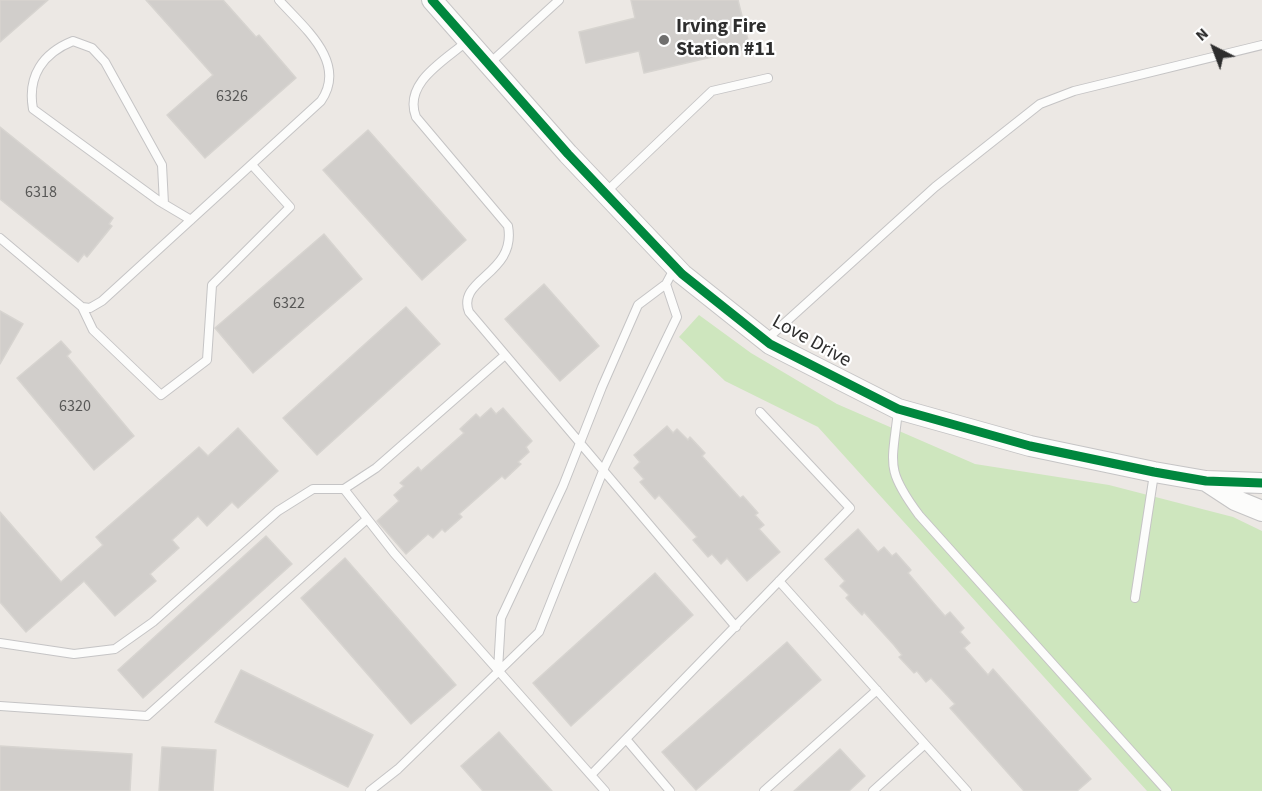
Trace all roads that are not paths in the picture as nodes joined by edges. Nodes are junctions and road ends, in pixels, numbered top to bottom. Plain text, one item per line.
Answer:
1 (279, 0) edge
2 (432, 0) edge
3 (559, 0) edge
4 (468, 40) junction
5 (1262, 45) edge
6 (489, 64) junction
7 (768, 78) dead end
8 (252, 165) junction
9 (605, 193) junction
10 (164, 204) junction
11 (191, 220) junction
12 (0, 238) edge
13 (670, 275) junction
14 (82, 307) junction
15 (766, 340) junction
16 (505, 355) junction
17 (898, 409) junction
18 (760, 412) dead end
19 (580, 442) junction
20 (603, 470) junction
21 (1154, 472) junction
22 (1206, 481) junction
23 (1262, 483) edge
24 (344, 489) junction
25 (1262, 511) edge
26 (367, 519) junction
27 (779, 581) junction
28 (1135, 598) dead end
29 (736, 627) junction
30 (0, 643) edge
31 (498, 670) junction
32 (877, 690) junction
33 (0, 706) edge
34 (626, 739) junction
35 (925, 744) junction
36 (591, 775) junction
37 (370, 791) edge
38 (605, 791) edge
39 (670, 791) edge
40 (765, 791) edge
41 (873, 791) edge
42 (967, 791) edge
43 (1167, 791) edge

1 - 8 lane
2 - 4 street, Love Drive
3 - 6 lane
4 - 6 street, Love Drive
4 - 16 lane
5 - 15 lane
6 - 9 street, Love Drive
7 - 9 lane
8 - 11 lane
8 - 14 lane
9 - 13 street, Love Drive
10 - 10 lane
10 - 11 lane
11 - 14 lane
12 - 14 lane
13 - 15 street, Love Drive
13 - 19 lane
13 - 20 lane
15 - 17 street, Love Drive
16 - 19 lane
16 - 24 lane
17 - 21 street, Love Drive
17 - 43 lane
18 - 27 lane
19 - 20 lane
19 - 31 lane
20 - 29 lane
20 - 31 lane
21 - 22 street, Love Drive
21 - 28 lane
22 - 23 street, Love Drive
22 - 25 street, Love Drive
24 - 26 lane
24 - 30 lane
26 - 31 lane
26 - 33 lane
27 - 29 lane
27 - 32 lane
29 - 34 lane
31 - 36 lane
31 - 37 lane
32 - 35 lane
32 - 40 lane
34 - 36 lane
34 - 39 lane
35 - 41 lane
35 - 42 lane
36 - 38 lane

